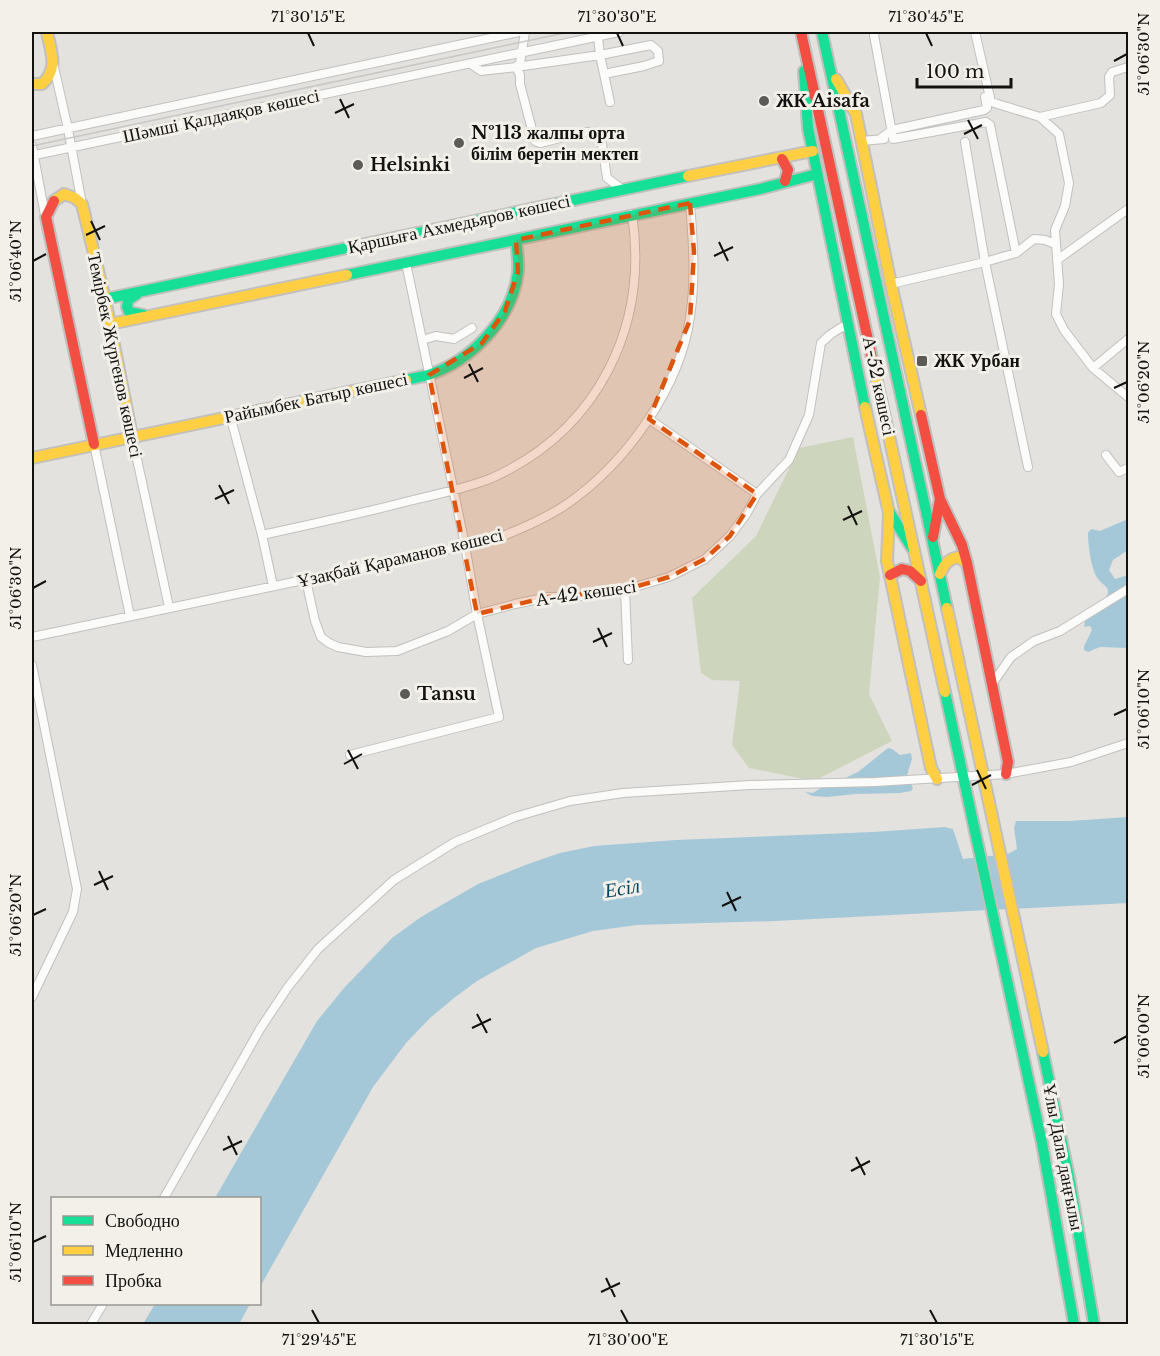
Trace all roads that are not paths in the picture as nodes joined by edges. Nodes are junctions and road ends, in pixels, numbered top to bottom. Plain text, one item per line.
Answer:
1 (47, 32) edge
2 (519, 32) edge
3 (525, 32) edge
4 (619, 32) edge
5 (801, 32) edge
6 (822, 32) edge
7 (875, 32) edge
8 (973, 32) edge
9 (598, 37) junction
10 (522, 53) junction
11 (600, 55) junction
12 (471, 64) junction
13 (53, 65) junction
14 (516, 67) junction
15 (1128, 67) edge
16 (830, 70) junction
17 (604, 74) junction
18 (32, 84) edge
19 (610, 102) dead end
20 (1040, 117) junction
21 (68, 129) junction
22 (893, 134) junction
23 (32, 136) edge
24 (862, 141) junction
25 (965, 142) dead end
26 (72, 147) junction
27 (33, 150) edge
28 (813, 151) junction
29 (782, 159) junction
30 (818, 174) junction
31 (785, 182) junction
32 (622, 189) junction
33 (690, 203) junction
34 (82, 204) junction
35 (1128, 210) edge
36 (632, 214) junction
37 (46, 217) junction
38 (516, 240) junction
39 (1055, 244) junction
40 (1016, 253) junction
41 (1057, 260) junction
42 (984, 262) junction
43 (406, 263) junction
44 (891, 284) junction
45 (144, 291) junction
46 (105, 299) junction
47 (153, 315) junction
48 (110, 324) junction
49 (472, 328) dead end
50 (848, 328) junction
51 (1128, 339) edge
52 (422, 340) junction
53 (1093, 368) junction
54 (429, 375) junction
55 (1128, 397) edge
56 (230, 415) junction
57 (649, 419) junction
58 (908, 433) junction
59 (132, 436) junction
60 (891, 438) junction
61 (94, 444) junction
62 (930, 454) junction
63 (1106, 455) dead end
64 (32, 458) edge
65 (879, 462) junction
66 (1028, 467) dead end
67 (1128, 468) edge
68 (454, 490) junction
69 (757, 494) junction
70 (940, 499) junction
71 (890, 513) junction
72 (262, 535) junction
73 (932, 543) junction
74 (465, 545) junction
75 (916, 555) junction
76 (967, 563) junction
77 (940, 574) junction
78 (890, 575) junction
79 (306, 580) junction
80 (922, 581) junction
81 (273, 586) junction
82 (1128, 589) edge
83 (625, 590) junction
84 (169, 607) junction
85 (477, 614) junction
86 (130, 616) junction
87 (32, 637) edge
88 (628, 660) dead end
89 (32, 665) edge
90 (992, 684) junction
91 (34, 692) edge
92 (976, 737) joint
93 (957, 740) joint
94 (1128, 743) edge
95 (350, 755) dead end
96 (1006, 774) junction
97 (937, 779) junction
98 (32, 997) edge
99 (165, 1197) edge
100 (102, 1305) edge
101 (91, 1324) edge
102 (1074, 1324) edge
103 (1094, 1324) edge

1 - 13 street, Темірбек Жүргенов көшесі
2 - 21 street, Шәмші Қалдаяқов көшесі
3 - 10 street
4 - 9 street, Шәмші Қалдаяқов көшесі
5 - 28 street
5 - 60 street, А-52 көшесі
6 - 16 street, А-52 көшесі
7 - 22 street
8 - 20 street
8 - 22 street
9 - 10 street, Шәмші Қалдаяқов көшесі
9 - 11 street
10 - 12 street, Шәмші Қалдаяқов көшесі
10 - 14 street
11 - 14 street
11 - 17 street
11 - 17 street
12 - 14 street
12 - 26 street, Шәмші Қалдаяқов көшесі
13 - 18 street
13 - 21 street, Темірбек Жүргенов көшесі
14 - 32 street
15 - 20 street
16 - 24 street
16 - 58 street, А-52 көшесі
17 - 19 street
20 - 39 street
21 - 23 street, Шәмші Қалдаяқов көшесі
21 - 26 street, Темірбек Жүргенов көшесі
22 - 24 street
22 - 40 street
24 - 44 street
25 - 42 street
26 - 27 street, Шәмші Қалдаяқов көшесі
26 - 34 street, Темірбек Жүргенов көшесі
27 - 37 street
28 - 29 street, Қаршыға Ахмедьяров көшесі
28 - 30 street
29 - 31 street
29 - 32 street, Қаршыға Ахмедьяров көшесі
30 - 31 street, Қаршыға Ахмедьяров көшесі
30 - 50 street
31 - 33 street, Қаршыға Ахмедьяров көшесі
32 - 45 street, Қаршыға Ахмедьяров көшесі
33 - 36 street, Қаршыға Ахмедьяров көшесі
33 - 57 street, Ұзақбай Қараманов көшесі
34 - 37 street
34 - 46 street, Темірбек Жүргенов көшесі
35 - 41 street
36 - 38 street, Қаршыға Ахмедьяров көшесі
36 - 68 street
37 - 61 street
38 - 43 street, Қаршыға Ахмедьяров көшесі
38 - 54 street, Райымбек Батыр көшесі
39 - 40 street
39 - 41 street
40 - 42 street
41 - 53 street
42 - 44 street
42 - 66 street
43 - 47 street, Қаршыға Ахмедьяров көшесі
43 - 52 street
44 - 62 street
45 - 46 street, Қаршыға Ахмедьяров көшесі
45 - 47 street
46 - 48 street, Темірбек Жүргенов көшесі
47 - 48 street, Қаршыға Ахмедьяров көшесі
48 - 59 street, Темірбек Жүргенов көшесі
49 - 52 street
50 - 65 street
50 - 69 street, А-42 көшесі
51 - 53 street
52 - 54 street
53 - 55 street
54 - 56 street, Райымбек Батыр көшесі
54 - 68 street
56 - 59 street, Райымбек Батыр көшесі
56 - 72 street
57 - 69 street
57 - 74 street, Ұзақбай Қараманов көшесі
58 - 62 street
58 - 73 street, А-52 көшесі
59 - 61 street, Райымбек Батыр көшесі
59 - 84 street, Темірбек Жүргенов көшесі
60 - 65 street
60 - 75 street, А-52 көшесі
61 - 64 street, Райымбек Батыр көшесі
61 - 86 street
62 - 70 street
63 - 67 street
65 - 71 street
68 - 72 street
68 - 74 street
69 - 83 street, А-42 көшесі
70 - 73 street
70 - 76 street
71 - 75 street
71 - 78 street
72 - 81 street
73 - 77 street, А-52 көшесі
74 - 79 street, Ұзақбай Қараманов көшесі
74 - 85 street
75 - 80 street, А-52 көшесі
76 - 77 street
76 - 90 street
77 - 92 street, А-52 көшесі
78 - 80 street
78 - 97 street
79 - 81 street, Ұзақбай Қараманов көшесі
79 - 85 street, А-42 көшесі
80 - 93 street, А-52 көшесі
81 - 84 street, Ұзақбай Қараманов көшесі
82 - 90 street
83 - 85 street, А-42 көшесі
83 - 88 street
84 - 86 street, Ұзақбай Қараманов көшесі
85 - 95 street
86 - 87 street, Ұзақбай Қараманов көшесі
89 - 91 street
90 - 96 street
91 - 98 street
92 - 103 street, Ұлы Дала даңғылы
93 - 102 street, Ұлы Дала даңғылы
94 - 96 street
96 - 97 street
97 - 99 street
100 - 101 street

